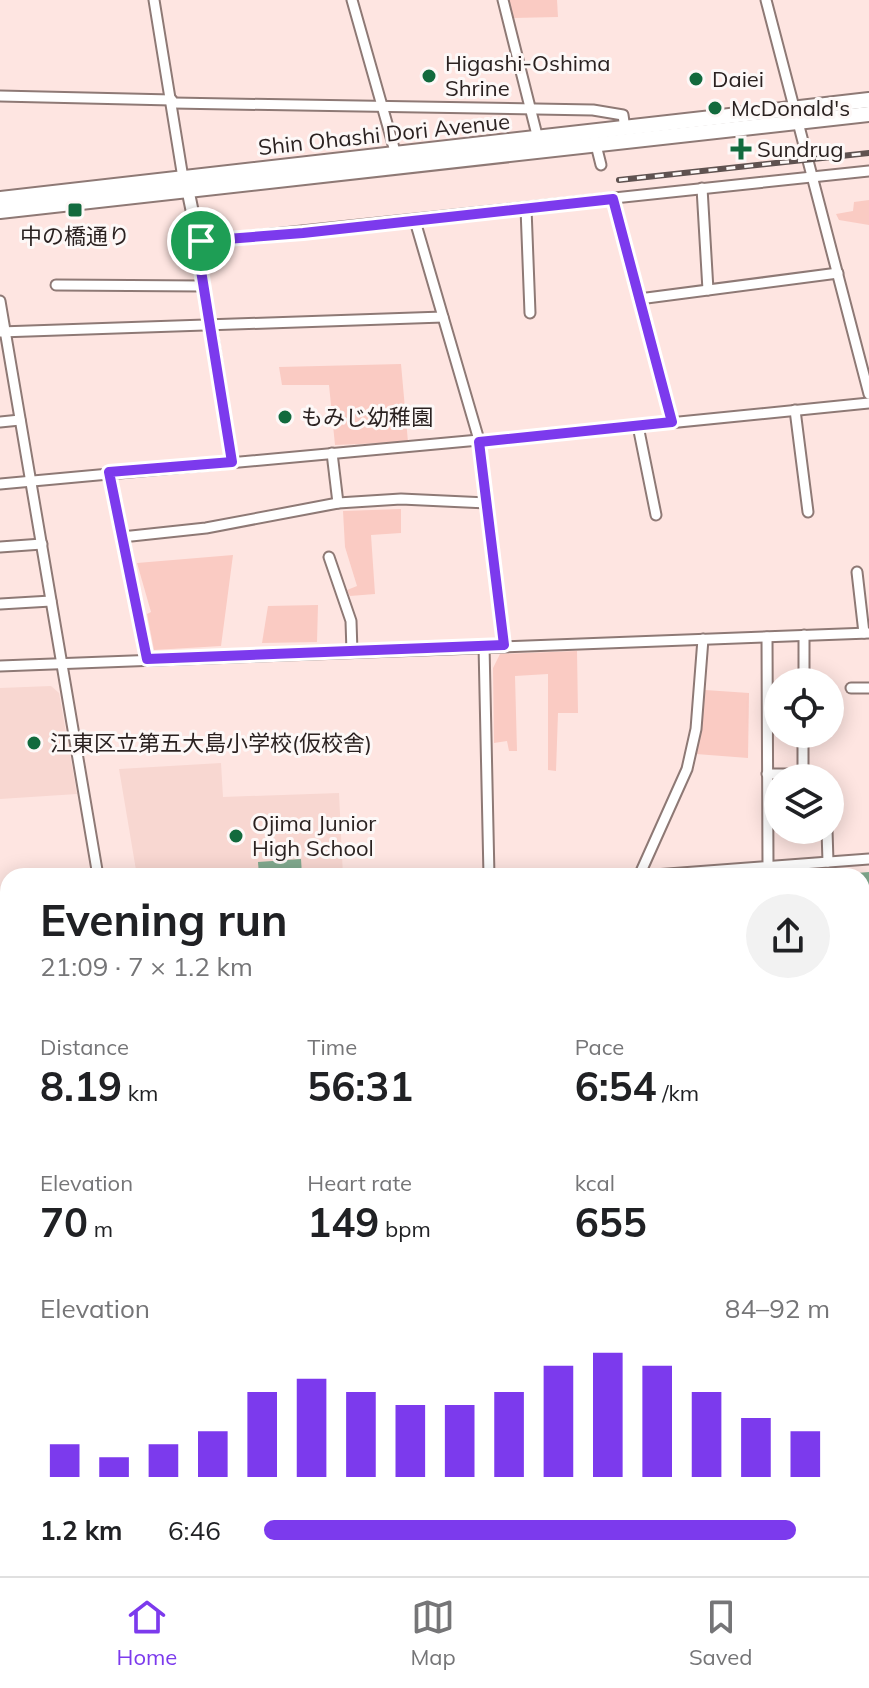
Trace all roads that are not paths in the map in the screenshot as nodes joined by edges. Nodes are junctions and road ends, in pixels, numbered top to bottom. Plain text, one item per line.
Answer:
1 (154, 0) edge
2 (352, 0) edge
3 (503, 0) edge
4 (766, 0) edge
5 (0, 96) edge
6 (869, 100) edge
7 (172, 102) junction
8 (383, 107) junction
9 (532, 110) junction
10 (869, 114) edge
11 (796, 116) junction
12 (625, 129) junction
13 (538, 139) junction
14 (596, 145) junction
15 (396, 155) junction
16 (601, 165) dead end
17 (869, 171) edge
18 (813, 176) junction
19 (186, 184) junction
20 (702, 188) junction
21 (0, 199) edge
22 (613, 199) junction
23 (526, 208) junction
24 (0, 211) edge
25 (415, 221) junction
26 (204, 241) junction
27 (838, 273) junction
28 (56, 285) dead end
29 (203, 286) junction
30 (708, 290) junction
31 (639, 299) junction
32 (0, 301) edge
33 (530, 313) dead end
34 (443, 317) junction
35 (210, 325) junction
36 (2, 331) edge
37 (869, 394) edge
38 (869, 403) edge
39 (795, 410) junction
40 (20, 420) junction
41 (0, 422) edge
42 (672, 422) junction
43 (638, 426) junction
44 (479, 441) junction
45 (332, 453) junction
46 (232, 462) junction
47 (109, 472) junction
48 (31, 481) junction
49 (0, 484) edge
50 (338, 503) junction
51 (487, 503) junction
52 (808, 512) dead end
53 (656, 515) dead end
54 (122, 537) junction
55 (42, 544) junction
56 (0, 547) edge
57 (329, 557) dead end
58 (857, 572) dead end
59 (51, 601) junction
60 (0, 604) edge
61 (866, 633) edge
62 (804, 635) junction
63 (767, 637) junction
64 (703, 639) junction
65 (484, 645) junction
66 (504, 645) junction
67 (352, 652) junction
68 (147, 659) junction
69 (62, 663) junction
70 (0, 666) edge
71 (804, 668) edge
72 (851, 688) dead end
73 (869, 688) edge
74 (767, 764) edge
75 (768, 844) edge
76 (827, 844) edge
77 (869, 859) edge
78 (828, 862) junction
79 (768, 867) junction
80 (97, 868) edge
81 (489, 868) edge
82 (644, 868) edge
83 (754, 868) edge

1 - 7 street
2 - 8 street
3 - 9 street
4 - 11 street
5 - 7 street
6 - 11 main road, Shin Ohashi Dori Avenue
7 - 8 street
7 - 19 street
8 - 9 street
8 - 15 street
9 - 12 street
9 - 13 street
10 - 11 main road, Shin Ohashi Dori Avenue
11 - 12 main road, Shin Ohashi Dori Avenue
11 - 14 main road, Shin Ohashi Dori Avenue
11 - 18 street
12 - 13 main road, Shin Ohashi Dori Avenue
13 - 15 main road, Shin Ohashi Dori Avenue
14 - 16 street
14 - 19 main road, Shin Ohashi Dori Avenue
15 - 19 main road, Shin Ohashi Dori Avenue
17 - 18 street
18 - 20 street
18 - 27 street
19 - 21 main road, Shin Ohashi Dori Avenue
19 - 24 main road, Shin Ohashi Dori Avenue
19 - 26 street
20 - 22 street
20 - 30 street
22 - 23 street
22 - 31 street
23 - 25 street
23 - 33 street
25 - 26 street
25 - 34 street
26 - 29 street
27 - 30 street
27 - 37 street
28 - 29 street
29 - 35 street
30 - 31 street
31 - 42 street
32 - 36 street
34 - 35 street
34 - 44 street
35 - 36 street
35 - 46 street
36 - 40 street
38 - 39 street
39 - 42 street
39 - 52 street
40 - 41 street
40 - 48 street
42 - 43 street
43 - 44 street
43 - 53 street
44 - 45 street
44 - 51 street
45 - 46 street
45 - 50 street
46 - 47 street
47 - 48 street
47 - 54 street
48 - 49 street
48 - 55 street
50 - 51 street
50 - 54 street
51 - 66 street
54 - 68 street
55 - 56 street
55 - 59 street
57 - 67 street
58 - 61 street
59 - 60 street
59 - 69 street
61 - 62 street
62 - 63 street
62 - 71 street
63 - 64 street
63 - 74 street
64 - 66 street
64 - 82 street
65 - 66 street
65 - 67 street
65 - 81 street
67 - 68 street
68 - 69 street
69 - 70 street
69 - 80 street
72 - 73 street
75 - 79 street
76 - 78 street
77 - 78 street
78 - 79 street
79 - 83 street

